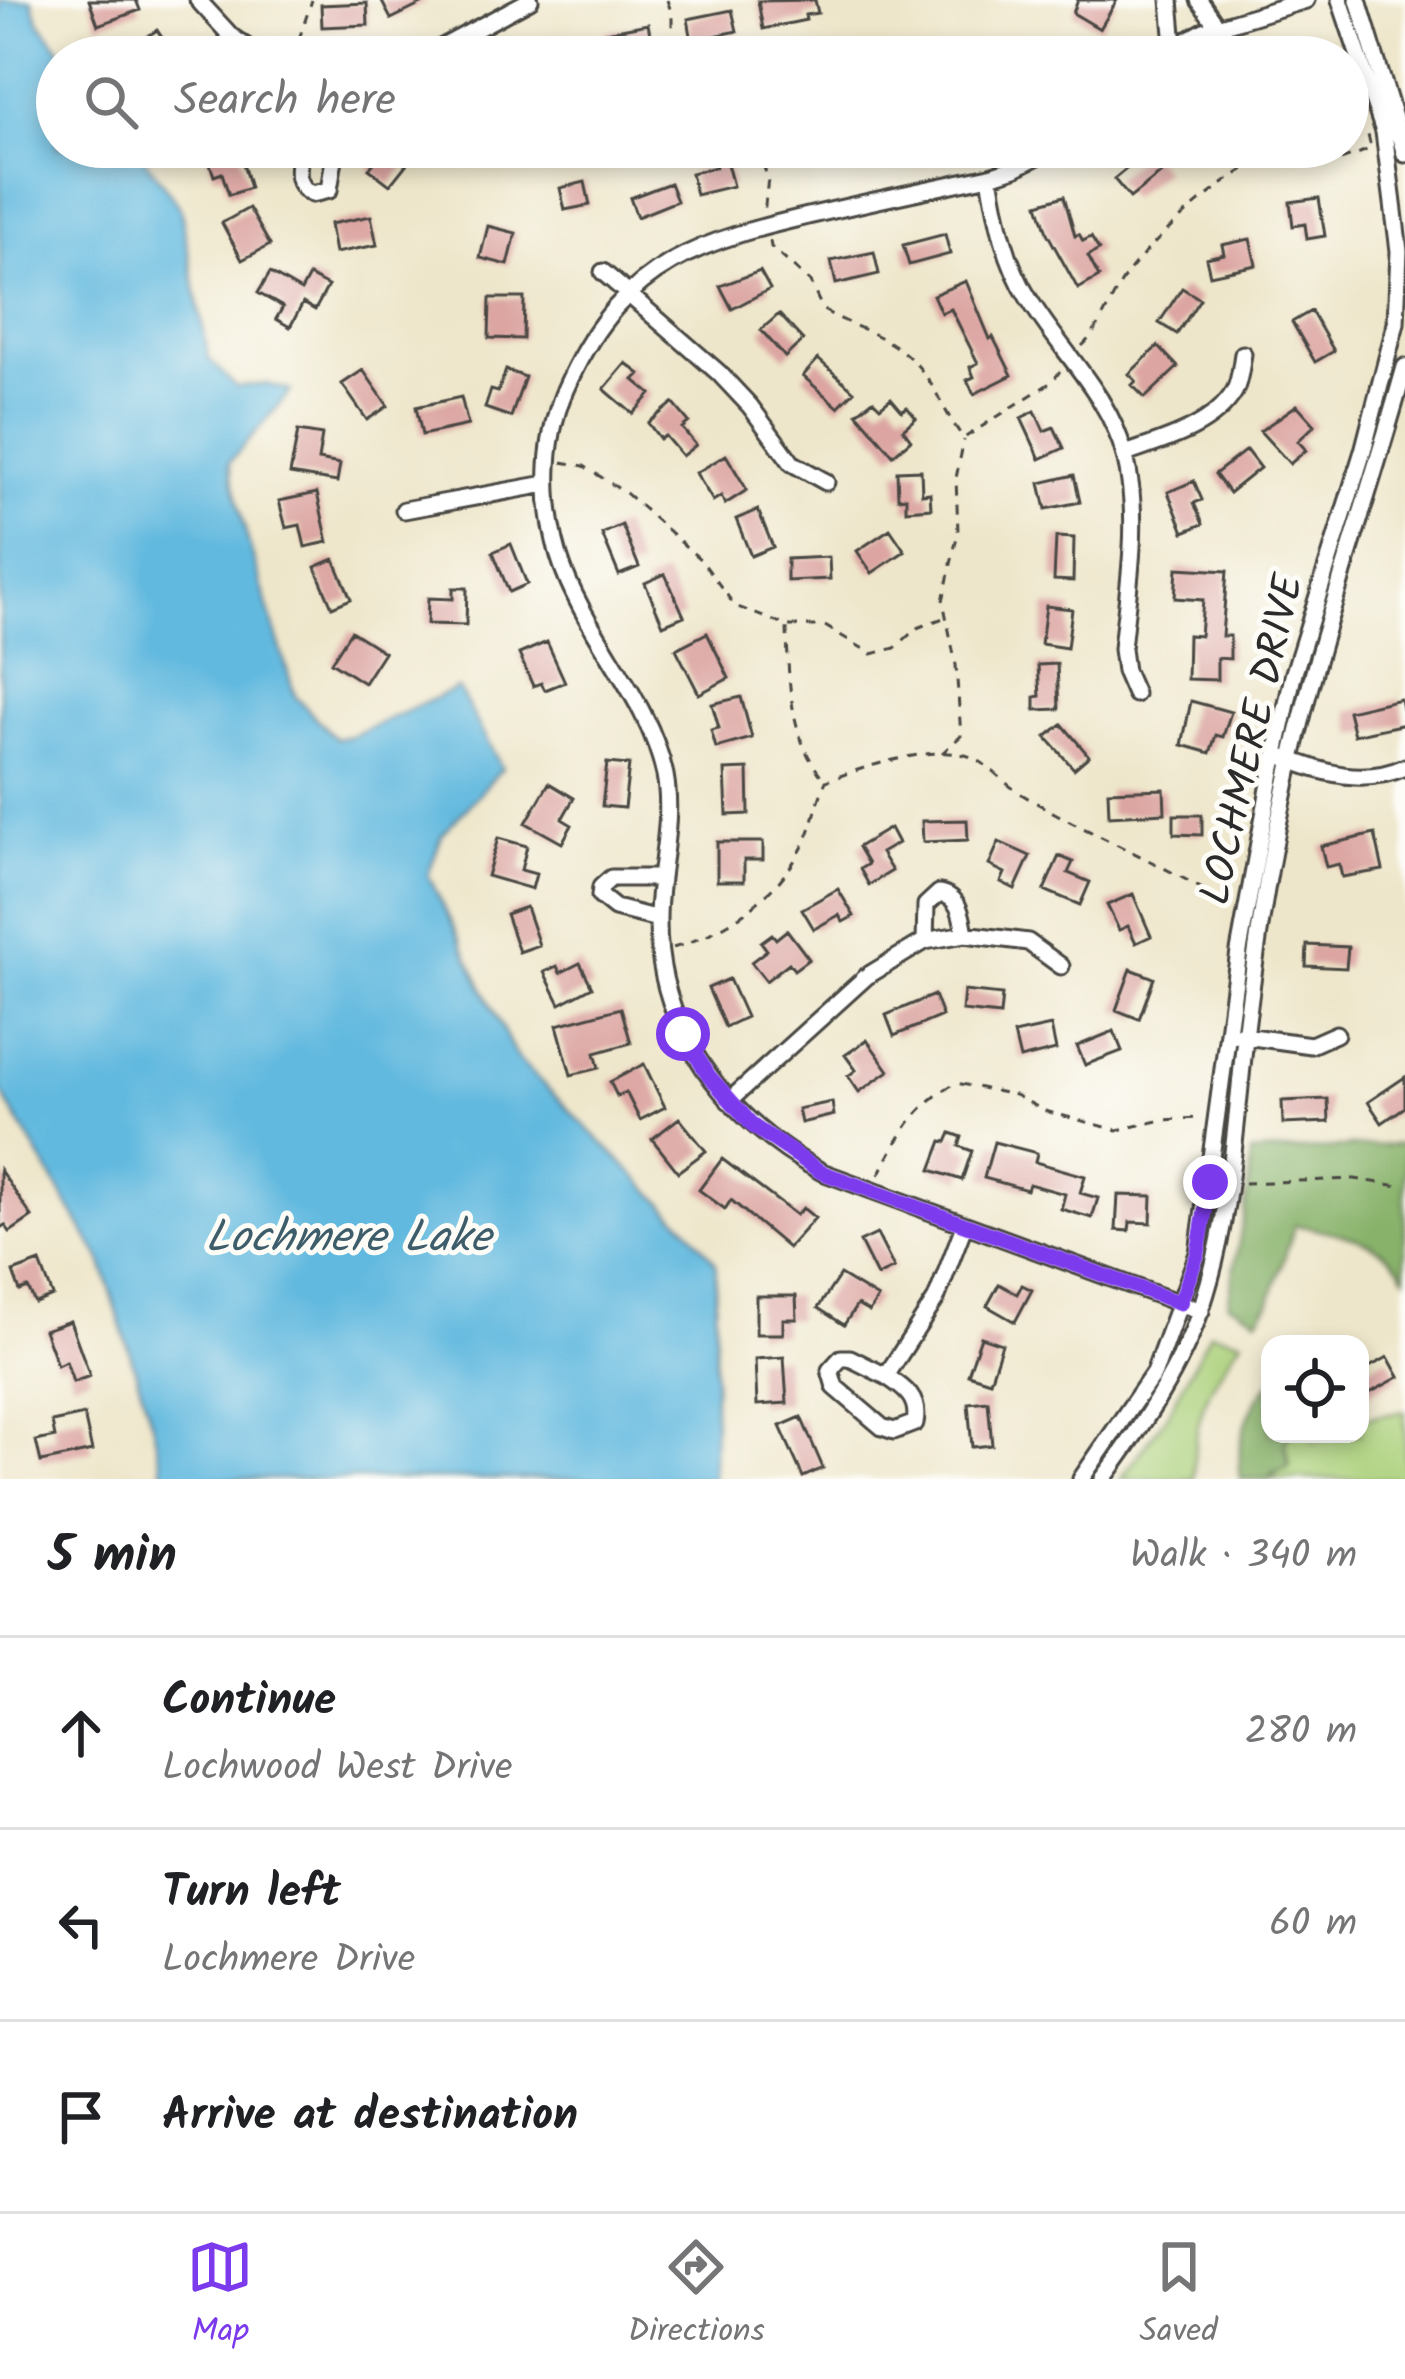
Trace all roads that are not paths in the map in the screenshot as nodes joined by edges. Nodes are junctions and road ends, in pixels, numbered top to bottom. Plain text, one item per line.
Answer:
1 (198, 0) edge
2 (530, 0) edge
3 (1170, 0) edge
4 (1198, 0) edge
5 (1306, 0) edge
6 (1340, 0) edge
7 (1358, 0) edge
8 (1217, 26) junction
9 (231, 36) edge
10 (463, 36) edge
11 (1173, 36) edge
12 (1196, 36) edge
13 (1352, 36) edge
14 (1369, 36) edge
15 (1369, 36) edge
16 (1369, 87) edge
17 (1405, 154) edge
18 (299, 168) edge
19 (333, 168) edge
20 (1015, 168) edge
21 (990, 176) junction
22 (603, 272) dead end
23 (629, 292) junction
24 (1243, 354) dead end
25 (1400, 361) edge
26 (1125, 454) junction
27 (826, 482) dead end
28 (546, 484) junction
29 (404, 509) dead end
30 (1135, 694) dead end
31 (1284, 757) junction
32 (1405, 767) edge
33 (661, 878) junction
34 (658, 919) junction
35 (965, 934) junction
36 (925, 941) junction
37 (1060, 966) dead end
38 (1336, 1034) dead end
39 (1237, 1035) junction
40 (729, 1101) junction
41 (964, 1226) junction
42 (1180, 1303) junction
43 (1201, 1311) junction
44 (886, 1376) junction
45 (1081, 1479) edge
46 (1103, 1479) edge

1 - 9 street
2 - 10 street
3 - 11 street
4 - 8 street
5 - 8 street
6 - 13 street, LOCHMERE DRIVE
7 - 15 street
8 - 12 street
14 - 17 street
16 - 25 street, LOCHMERE DRIVE
18 - 19 street
20 - 21 street
21 - 23 street
21 - 26 street
22 - 23 street
23 - 27 street
23 - 28 street
24 - 26 street
25 - 31 street, LOCHMERE DRIVE
26 - 30 street
28 - 29 street
28 - 33 street
31 - 32 street
31 - 39 street, LOCHMERE DRIVE
33 - 34 street
33 - 34 street
34 - 40 street
35 - 36 street
35 - 36 street
35 - 37 street
36 - 40 street
38 - 39 street
39 - 42 street, LOCHMERE DRIVE
39 - 43 street, LOCHMERE DRIVE
40 - 41 street
41 - 42 street
41 - 44 street
42 - 43 street
42 - 45 street, LOCHMERE DRIVE
43 - 46 street, LOCHMERE DRIVE
44 - 44 street

